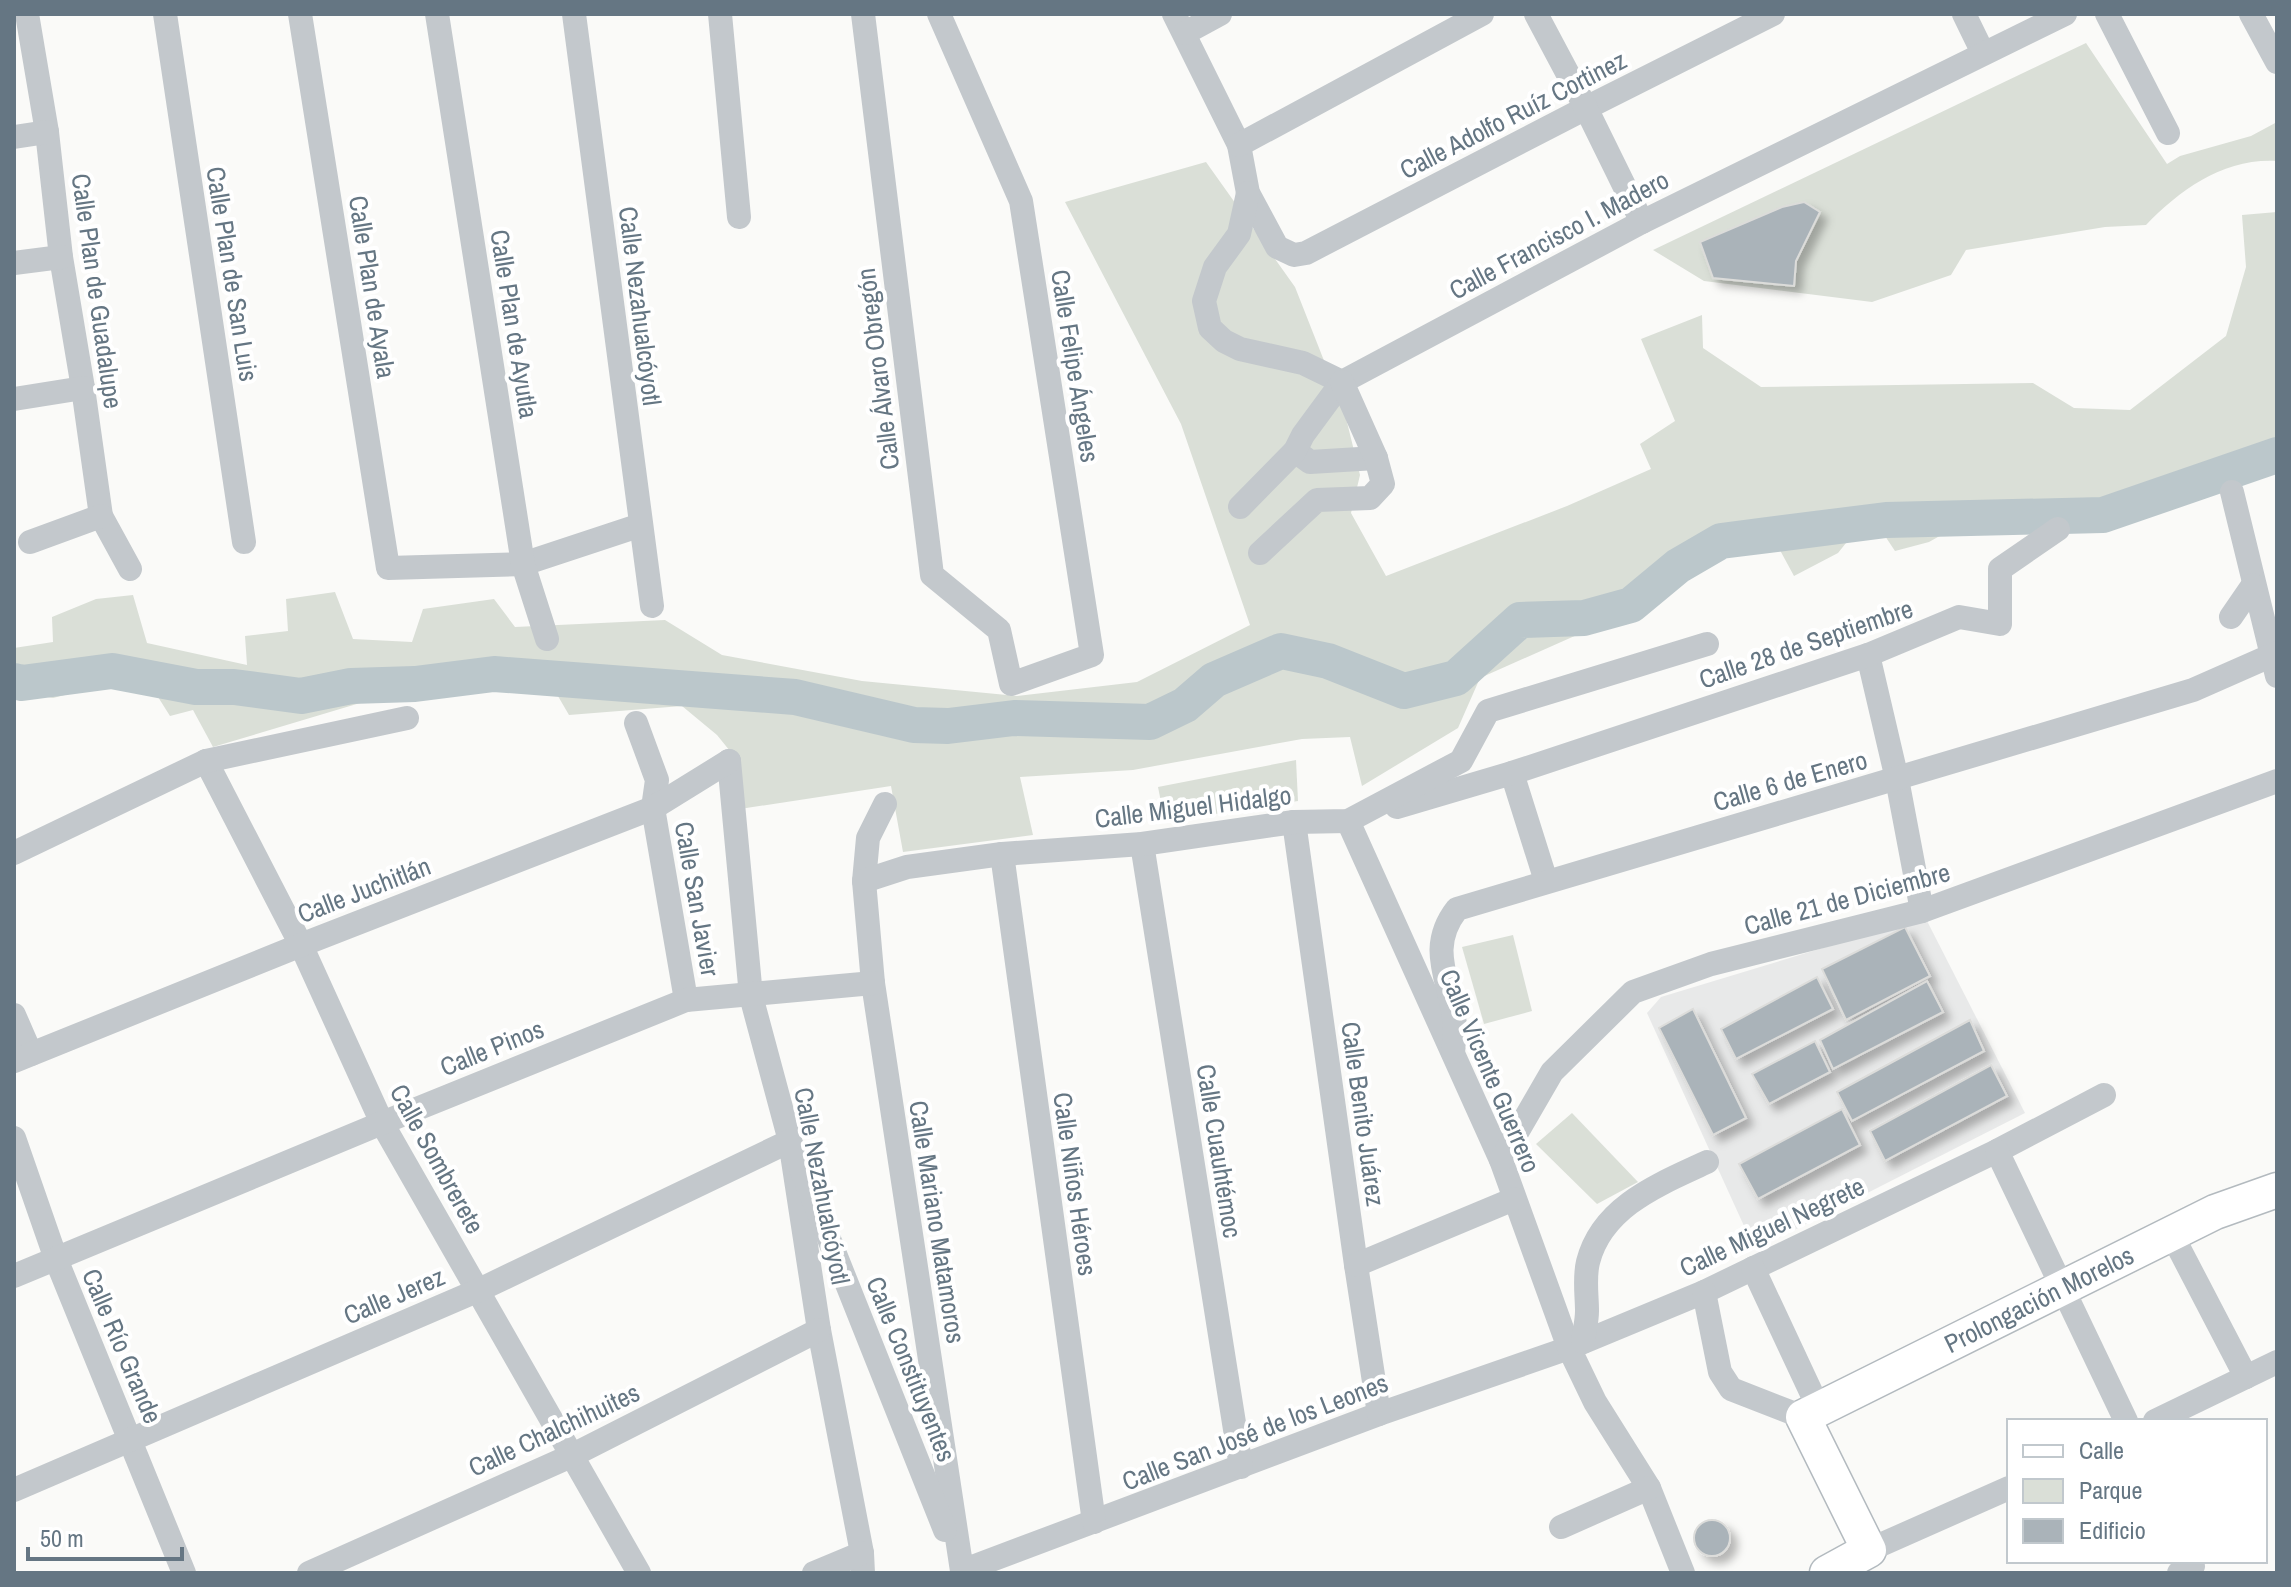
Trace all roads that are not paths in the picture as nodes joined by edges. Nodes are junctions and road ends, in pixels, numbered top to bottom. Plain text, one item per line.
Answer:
1 (27, 14) edge
2 (165, 14) edge
3 (300, 14) edge
4 (437, 14) edge
5 (574, 14) edge
6 (720, 14) edge
7 (863, 14) edge
8 (939, 14) edge
9 (1220, 14) edge
10 (1482, 14) edge
11 (1536, 14) edge
12 (1773, 14) edge
13 (1964, 14) edge
14 (2065, 14) edge
15 (2107, 14) edge
16 (2251, 14) edge
17 (1180, 24) edge
18 (1983, 53) junction
19 (2277, 62) edge
20 (1586, 108) junction
21 (47, 132) junction
22 (2168, 133) dead end
23 (14, 137) edge
24 (1239, 145) junction
25 (1248, 193) junction
26 (739, 217) dead end
27 (1642, 222) junction
28 (61, 257) junction
29 (14, 263) edge
30 (1342, 382) junction
31 (83, 388) junction
32 (14, 399) edge
33 (1295, 451) junction
34 (1376, 458) junction
35 (2232, 492) dead end
36 (1240, 507) dead end
37 (101, 516) junction
38 (641, 525) junction
39 (2058, 529) dead end
40 (30, 542) dead end
41 (244, 542) dead end
42 (1260, 553) dead end
43 (523, 564) junction
44 (130, 569) dead end
45 (2253, 585) junction
46 (652, 606) dead end
47 (2231, 617) dead end
48 (547, 639) dead end
49 (1707, 644) dead end
50 (1868, 655) junction
51 (2275, 662) edge
52 (1011, 684) joint
53 (407, 718) dead end
54 (636, 723) dead end
55 (206, 761) junction
56 (729, 761) junction
57 (1512, 773) junction
58 (1897, 779) junction
59 (657, 780) junction
60 (2277, 781) edge
61 (885, 804) dead end
62 (653, 808) junction
63 (1348, 821) junction
64 (1294, 822) junction
65 (1142, 844) junction
66 (14, 853) edge
67 (1002, 854) junction
68 (864, 881) junction
69 (1546, 881) junction
70 (1922, 911) junction
71 (301, 945) junction
72 (873, 983) junction
73 (751, 996) junction
74 (686, 1000) junction
75 (14, 1015) edge
76 (1453, 1052) junction
77 (23, 1058) edge
78 (2104, 1095) dead end
79 (382, 1123) junction
80 (14, 1138) edge
81 (790, 1141) junction
82 (1997, 1151) junction
83 (1501, 1160) junction
84 (1707, 1162) dead end
85 (2277, 1190) edge
86 (1514, 1199) junction
87 (2171, 1233) junction
88 (56, 1259) junction
89 (1356, 1265) junction
90 (1753, 1268) junction
91 (14, 1276) edge
92 (479, 1290) junction
93 (2062, 1290) junction
94 (1704, 1292) junction
95 (819, 1330) junction
96 (1576, 1345) junction
97 (2277, 1362) edge
98 (2246, 1377) junction
99 (1811, 1413) junction
100 (1379, 1414) junction
101 (2125, 1419) edge
102 (2159, 1419) edge
103 (131, 1440) junction
104 (571, 1456) junction
105 (1241, 1467) junction
106 (1649, 1488) junction
107 (2007, 1489) edge
108 (14, 1490) edge
109 (1094, 1522) junction
110 (1561, 1527) dead end
111 (1869, 1550) junction
112 (862, 1563) edge
113 (962, 1572) edge
114 (184, 1573) edge
115 (309, 1573) edge
116 (639, 1573) edge
117 (814, 1573) edge
118 (1683, 1573) edge
119 (1827, 1573) edge

1 - 21 street, Calle Plan de Guadalupe
2 - 41 street, Calle Plan de San Luis
3 - 43 street, Calle Plan de Ayala
4 - 43 street, Calle Plan de Ayutla
5 - 38 street, Calle Nezahualcóyotl
6 - 26 street
7 - 52 street, Calle Álvaro Obregón
8 - 52 street, Calle Felipe Ángeles
9 - 17 street
10 - 24 street
11 - 20 street
12 - 20 street, Calle Adolfo Ruíz Cortinez
13 - 18 street
14 - 18 street, Calle Francisco I. Madero
15 - 22 street
16 - 19 street
17 - 24 street
18 - 27 street, Calle Francisco I. Madero
20 - 25 street, Calle Adolfo Ruíz Cortinez
20 - 27 street
21 - 23 street
21 - 28 street, Calle Plan de Guadalupe
24 - 25 street
25 - 30 street
27 - 30 street, Calle Francisco I. Madero
28 - 29 street
28 - 31 street, Calle Plan de Guadalupe
30 - 33 street
30 - 34 street
31 - 32 street
31 - 37 street, Calle Plan de Guadalupe
33 - 34 street
33 - 36 street
34 - 42 street
35 - 45 street
37 - 40 street
37 - 44 street, Calle Plan de Guadalupe
38 - 43 street
38 - 46 street, Calle Nezahualcóyotl
39 - 50 street, Calle 28 de Septiembre
43 - 48 street, Calle Plan de Ayutla
45 - 47 street
45 - 51 street
49 - 63 street, Calle Miguel Hidalgo
50 - 57 street, Calle 28 de Septiembre
50 - 58 street
51 - 58 street, Calle 6 de Enero
53 - 55 street
54 - 59 street
55 - 66 street
55 - 71 street, Calle Sombrerete
56 - 59 street
56 - 62 street, Calle Juchitlán
56 - 73 street, Calle Nezahualcóyotl
57 - 63 street, Calle 28 de Septiembre
57 - 69 street
58 - 69 street, Calle 6 de Enero
58 - 70 street
59 - 62 street, Calle San Javier
60 - 70 street, Calle 21 de Diciembre
61 - 68 street, Calle Mariano Matamoros
62 - 71 street, Calle Juchitlán
62 - 74 street, Calle San Javier
63 - 64 street, Calle Miguel Hidalgo
63 - 76 street, Calle Vicente Guerrero
64 - 65 street, Calle Miguel Hidalgo
64 - 89 street, Calle Benito Juárez
65 - 67 street, Calle Miguel Hidalgo
65 - 105 street, Calle Cuauhtémoc
67 - 68 street, Calle Miguel Hidalgo
67 - 109 street, Calle Niños Héroes
68 - 72 street, Calle Mariano Matamoros
69 - 76 street, Calle 6 de Enero
70 - 83 street, Calle 21 de Diciembre
71 - 77 street, Calle Juchitlán
71 - 79 street, Calle Sombrerete
72 - 73 street, Calle Pinos
72 - 113 street, Calle Mariano Matamoros
73 - 74 street, Calle Pinos
73 - 81 street, Calle Nezahualcóyotl
74 - 79 street, Calle Pinos
75 - 77 street
76 - 83 street, Calle Vicente Guerrero
78 - 82 street, Calle Miguel Negrete
79 - 88 street, Calle Pinos
79 - 92 street, Calle Sombrerete
80 - 88 street, Calle Río Grande
81 - 92 street, Calle Jerez
81 - 95 street, Calle Nezahualcóyotl
81 - 113 street, Calle Constituyentes
82 - 90 street, Calle Miguel Negrete
82 - 93 street
83 - 86 street, Calle Vicente Guerrero
84 - 96 street
85 - 87 main road, Prolongación Morelos
86 - 89 street
86 - 96 street, Calle Vicente Guerrero
87 - 93 main road, Prolongación Morelos
87 - 98 street
88 - 91 street, Calle Pinos
88 - 103 street, Calle Río Grande
89 - 100 street, Calle Benito Juárez
90 - 94 street, Calle Miguel Negrete
90 - 99 street
92 - 103 street, Calle Jerez
92 - 104 street, Calle Sombrerete
93 - 99 main road, Prolongación Morelos
93 - 101 street
94 - 96 street, Calle Miguel Negrete
94 - 99 street
95 - 104 street, Calle Chalchihuites
95 - 112 street, Calle Nezahualcóyotl
96 - 100 street, Calle San José de los Leones
96 - 106 street, Calle Vicente Guerrero
97 - 98 street
98 - 102 street
99 - 111 main road
100 - 105 street, Calle San José de los Leones
103 - 108 street, Calle Jerez
103 - 114 street, Calle Río Grande
104 - 115 street, Calle Chalchihuites
104 - 116 street, Calle Sombrerete
105 - 109 street, Calle San José de los Leones
106 - 110 street
106 - 118 street, Calle Vicente Guerrero
107 - 111 street
109 - 113 street, Calle San José de los Leones
111 - 119 main road
112 - 117 street

